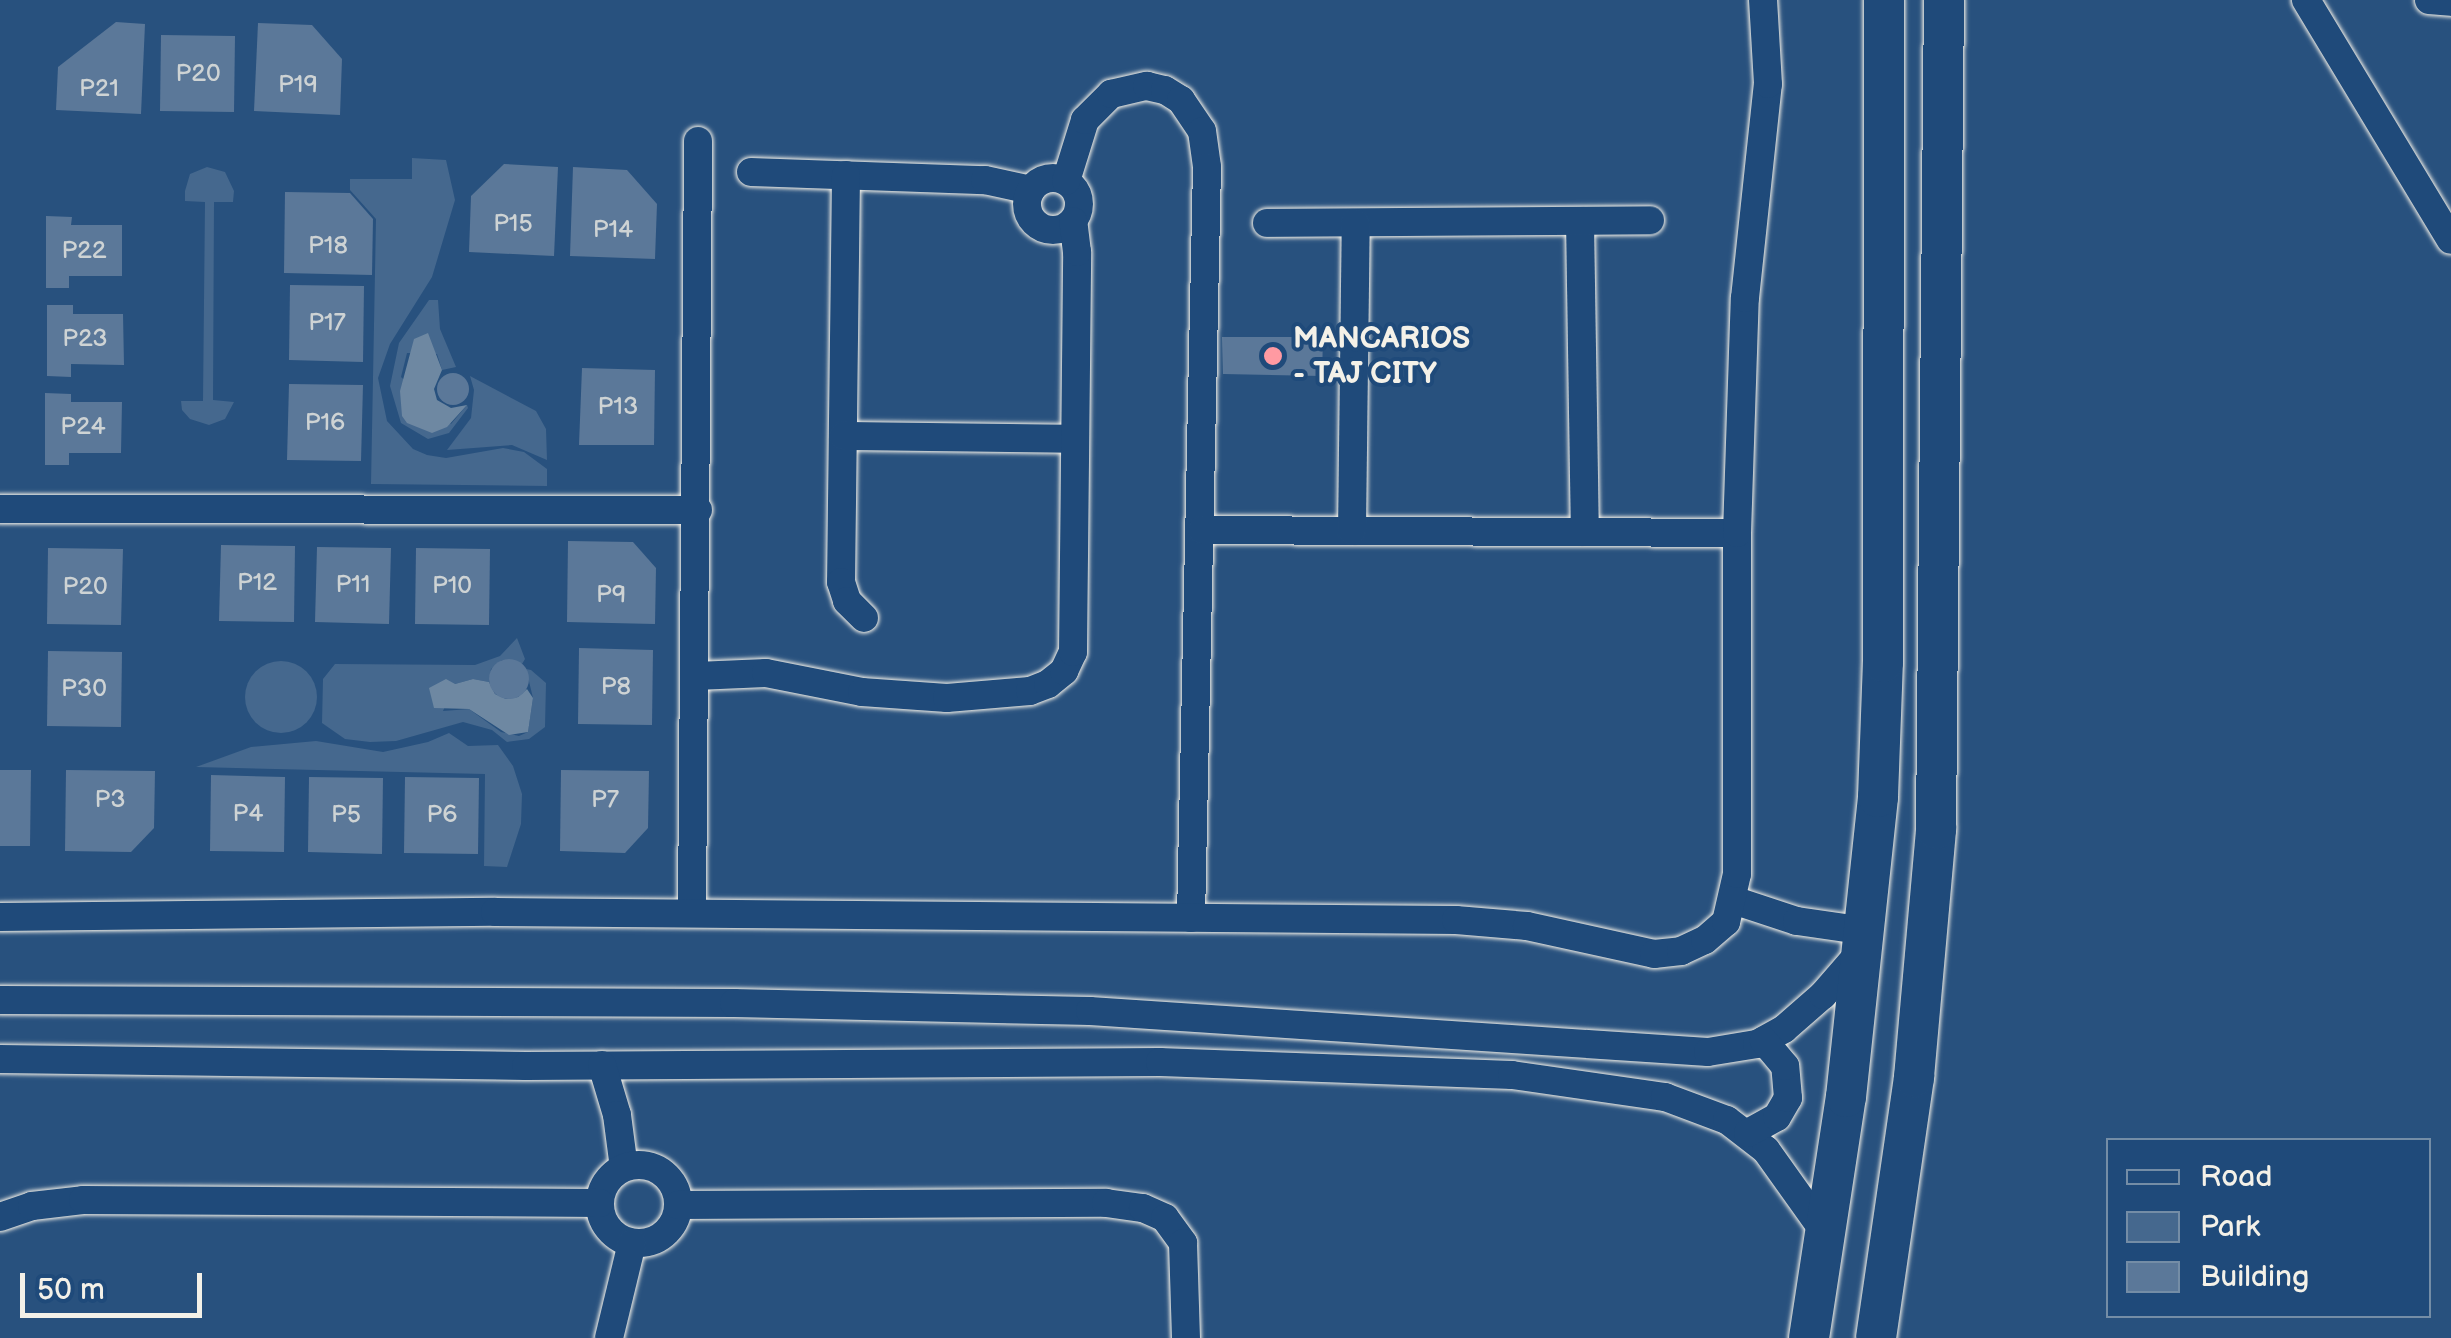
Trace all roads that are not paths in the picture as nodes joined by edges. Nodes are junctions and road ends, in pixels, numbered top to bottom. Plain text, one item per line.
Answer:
1 (1763, 0) edge
2 (1884, 0) edge
3 (2306, 0) edge
4 (2428, 0) edge
5 (2451, 2) edge
6 (1946, 8) edge
7 (698, 141) dead end
8 (751, 172) dead end
9 (846, 175) junction
10 (1066, 181) junction
11 (1031, 190) junction
12 (1650, 220) dead end
13 (1073, 221) junction
14 (1580, 221) junction
15 (1356, 223) junction
16 (1267, 224) dead end
17 (2451, 240) edge
18 (843, 436) junction
19 (1075, 439) junction
20 (0, 510) edge
21 (698, 510) junction
22 (1202, 530) junction
23 (1352, 530) junction
24 (1586, 532) junction
25 (1737, 532) junction
26 (864, 618) dead end
27 (696, 676) junction
28 (1733, 900) junction
29 (692, 914) junction
30 (0, 917) edge
31 (1191, 918) junction
32 (1865, 940) junction
33 (0, 1000) edge
34 (1764, 1041) junction
35 (0, 1059) edge
36 (602, 1065) junction
37 (1748, 1133) junction
38 (624, 1168) junction
39 (600, 1203) junction
40 (678, 1205) junction
41 (0, 1217) edge
42 (1826, 1234) junction
43 (632, 1243) junction
44 (609, 1338) edge
45 (1186, 1338) edge
46 (1809, 1338) edge
47 (1876, 1338) edge

1 - 25 street
2 - 32 main road
3 - 17 street
4 - 5 street
6 - 47 main road
7 - 21 street
8 - 9 street
9 - 11 street
9 - 18 street
10 - 11 street
10 - 13 street
10 - 22 street
11 - 13 street
12 - 14 street
13 - 19 street
14 - 15 street
14 - 24 street
15 - 16 street
15 - 23 street
18 - 19 street
18 - 26 street
19 - 27 street
20 - 21 street
21 - 27 street
22 - 23 street
22 - 31 street
23 - 24 street
24 - 25 street
25 - 28 street
27 - 29 street
28 - 31 street
28 - 32 street
29 - 30 street
29 - 31 street
32 - 34 street
32 - 42 main road
33 - 34 street
34 - 37 street
35 - 36 street
36 - 37 street
36 - 38 street
37 - 42 street
38 - 39 street
38 - 40 street
39 - 41 street
39 - 43 street
40 - 43 street
40 - 45 street
42 - 46 main road
43 - 44 street

